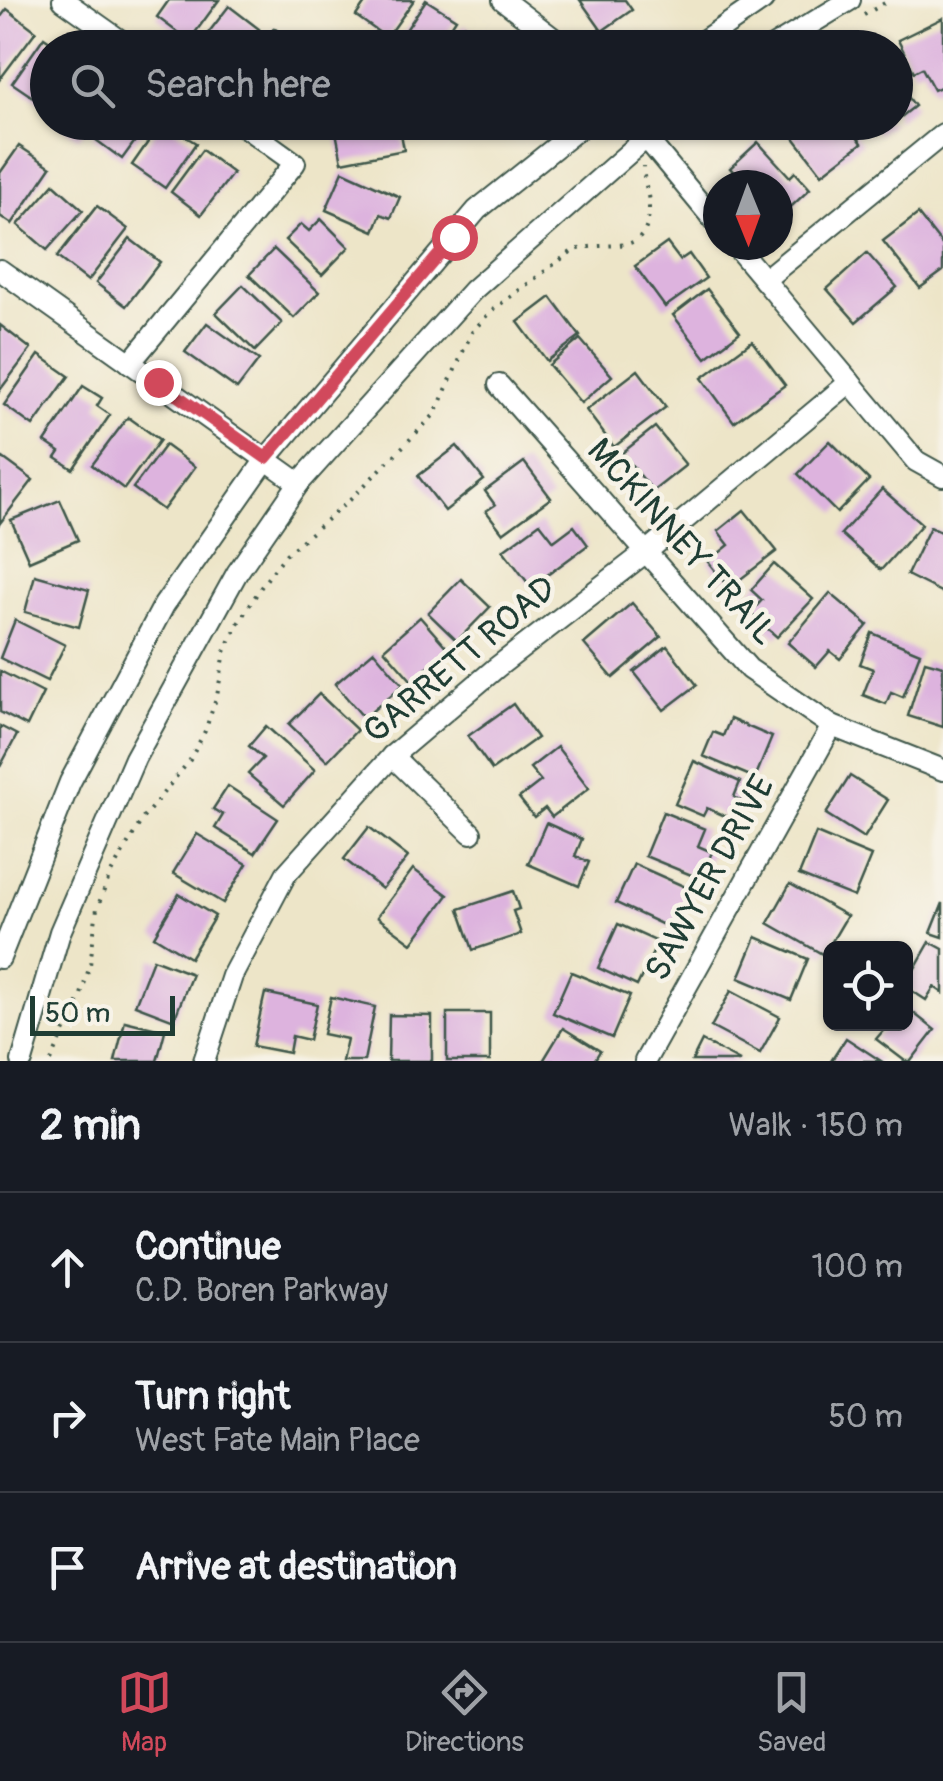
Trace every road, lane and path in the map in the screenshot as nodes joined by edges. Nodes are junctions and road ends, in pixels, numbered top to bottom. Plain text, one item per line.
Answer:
1 (63, 0) edge
2 (503, 0) edge
3 (763, 0) edge
4 (850, 0) edge
5 (106, 30) edge
6 (542, 30) edge
7 (720, 30) edge
8 (801, 30) edge
9 (943, 134) edge
10 (264, 140) edge
11 (565, 140) edge
12 (629, 140) edge
13 (647, 140) edge
14 (676, 140) edge
15 (658, 154) junction
16 (703, 207) edge
17 (747, 260) edge
18 (0, 270) edge
19 (764, 280) junction
20 (130, 363) junction
21 (850, 382) junction
22 (499, 384) dead end
23 (266, 458) junction
24 (943, 476) edge
25 (299, 483) junction
26 (646, 552) junction
27 (832, 726) junction
28 (392, 756) junction
29 (943, 770) edge
30 (471, 833) dead end
31 (0, 958) edge
32 (22, 1061) edge
33 (51, 1061) edge
34 (204, 1061) edge
35 (645, 1061) edge

1 - 5 street
2 - 6 street
3 - 7 street
4 - 8 street
9 - 19 street
10 - 20 street
11 - 23 street
12 - 25 street
13 - 15 street
14 - 15 path
15 - 16 street
15 - 33 path
17 - 19 street
18 - 20 street
19 - 21 street
20 - 23 street
21 - 24 street
21 - 26 street, GARRETT ROAD
22 - 26 street, MCKINNEY TRAIL
23 - 25 street
23 - 31 street
25 - 32 street
26 - 27 street, MCKINNEY TRAIL
26 - 28 street, GARRETT ROAD
27 - 29 street, MCKINNEY TRAIL
27 - 35 street, SAWYER DRIVE
28 - 30 street
28 - 34 street, GARRETT ROAD

